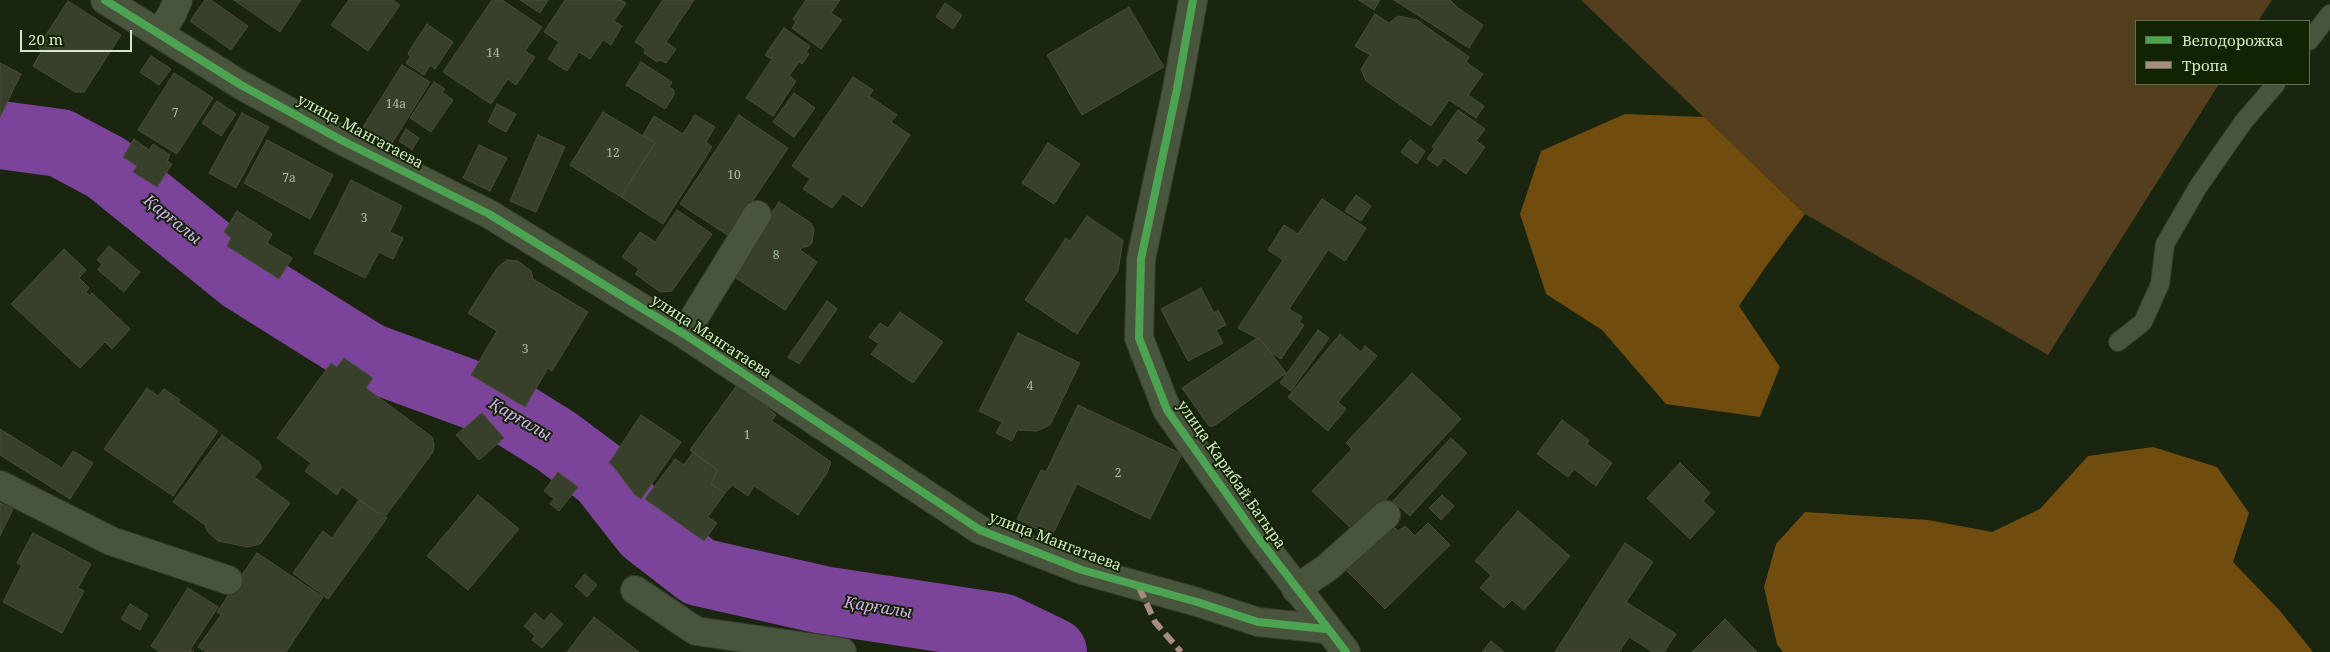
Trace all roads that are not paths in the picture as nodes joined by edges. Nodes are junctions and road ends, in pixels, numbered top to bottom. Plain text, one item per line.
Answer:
1 (105, 0) edge
2 (178, 0) edge
3 (1193, 0) edge
4 (2330, 14) edge
5 (158, 34) junction
6 (2310, 40) edge
7 (2275, 85) edge
8 (757, 215) dead end
9 (684, 334) junction
10 (2118, 342) dead end
11 (0, 485) edge
12 (1386, 515) dead end
13 (228, 580) dead end
14 (1296, 589) junction
15 (635, 590) dead end
16 (1326, 629) junction
17 (842, 652) edge
18 (1346, 652) edge

1 - 5 street, улица Мангатаева
2 - 5 street
3 - 14 street, улица Карибай Батыра
4 - 6 lane
5 - 9 street, улица Мангатаева
7 - 10 lane
8 - 9 street
9 - 16 street, улица Мангатаева
11 - 13 street
12 - 14 street
14 - 16 street, улица Карибай Батыра
15 - 17 street
16 - 18 street, улица Карибай Батыра

